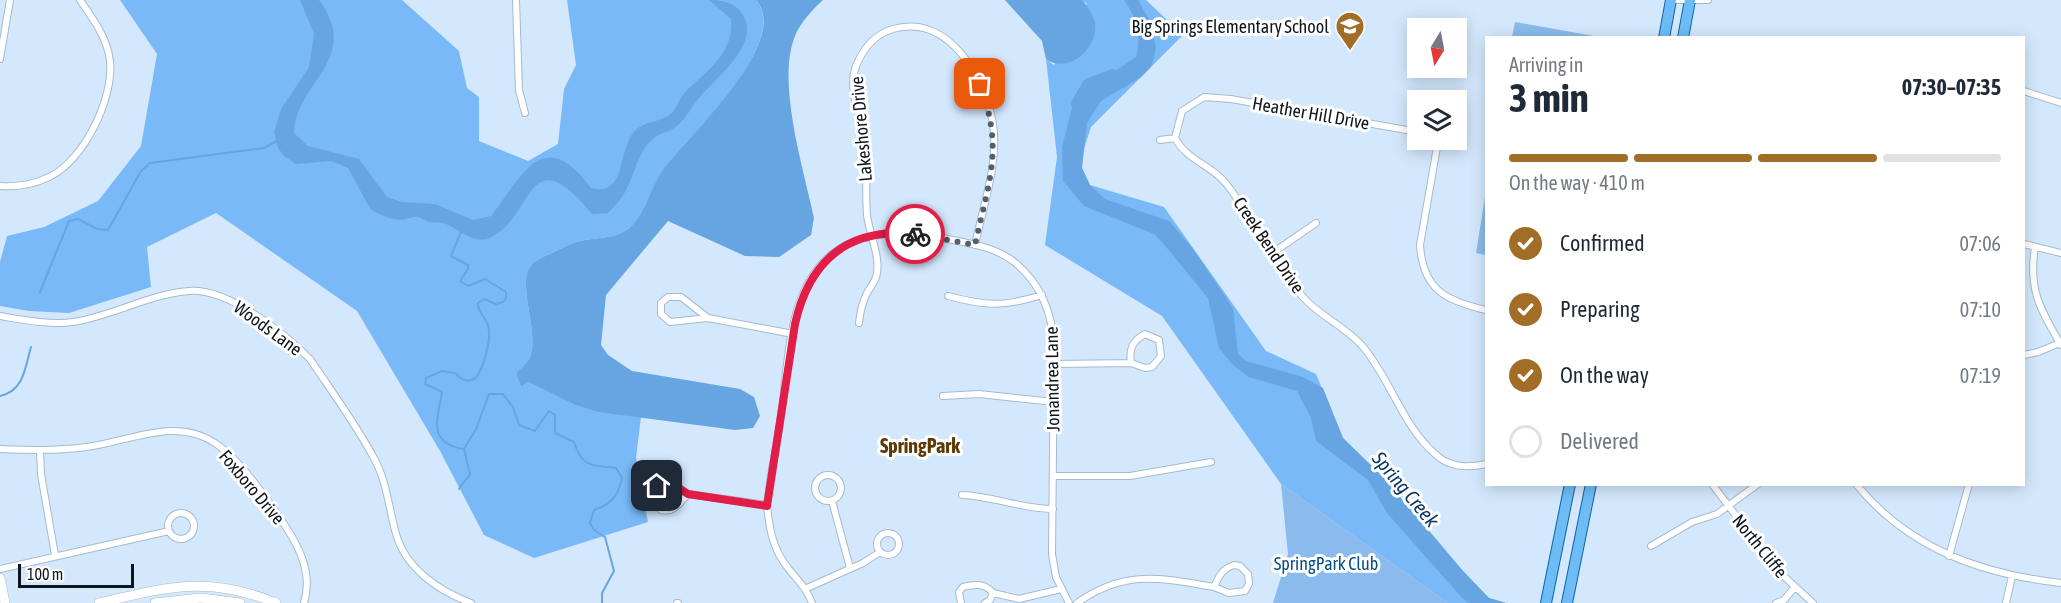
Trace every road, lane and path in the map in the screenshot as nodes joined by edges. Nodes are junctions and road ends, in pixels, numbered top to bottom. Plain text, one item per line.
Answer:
1 (10, 0) edge
2 (80, 0) edge
3 (516, 0) edge
4 (1671, 0) edge
5 (1690, 0) edge
6 (1708, 0) edge
7 (1664, 36) edge
8 (1683, 36) edge
9 (0, 59) edge
10 (2025, 91) edge
11 (2061, 102) edge
12 (525, 113) dead end
13 (1407, 130) edge
14 (1175, 138) junction
15 (1160, 140) dead end
16 (1436, 150) edge
17 (0, 186) edge
18 (1316, 223) dead end
19 (871, 236) junction
20 (2025, 244) edge
21 (975, 245) junction
22 (2035, 247) junction
23 (2061, 253) edge
24 (1271, 254) junction
25 (1042, 295) junction
26 (948, 296) dead end
27 (1485, 310) edge
28 (0, 316) edge
29 (708, 318) junction
30 (859, 323) dead end
31 (793, 334) junction
32 (2060, 344) edge
33 (2025, 355) edge
34 (1131, 363) junction
35 (1054, 364) junction
36 (943, 396) dead end
37 (1054, 402) junction
38 (0, 449) edge
39 (40, 451) junction
40 (1211, 462) dead end
41 (1485, 464) edge
42 (1053, 476) junction
43 (1570, 486) edge
44 (1591, 486) edge
45 (1713, 486) edge
46 (1755, 486) edge
47 (1858, 486) edge
48 (1968, 486) edge
49 (688, 494) junction
50 (962, 495) dead end
51 (832, 501) junction
52 (767, 506) junction
53 (1727, 507) junction
54 (1053, 509) junction
55 (169, 531) junction
56 (1651, 546) dead end
57 (880, 552) dead end
58 (55, 555) junction
59 (1949, 556) junction
60 (850, 568) junction
61 (0, 569) edge
62 (2012, 576) junction
63 (0, 578) edge
64 (2061, 583) edge
65 (1214, 587) junction
66 (807, 588) junction
67 (1794, 588) junction
68 (1061, 589) junction
69 (993, 593) junction
70 (1568, 598) edge
71 (5, 603) edge
72 (99, 603) edge
73 (155, 603) edge
74 (240, 603) edge
75 (276, 603) edge
76 (304, 603) edge
77 (471, 603) edge
78 (812, 603) edge
79 (961, 603) edge
80 (985, 603) edge
81 (1069, 603) edge
82 (1077, 603) edge
83 (1546, 603) edge
84 (1776, 603) edge
85 (1813, 603) edge
86 (2006, 603) edge

1 - 9 street
2 - 17 street
3 - 12 street
4 - 5 street
4 - 7 main road
5 - 6 street
5 - 8 main road
10 - 11 street
13 - 14 street, Heather Hill Drive
14 - 15 street
14 - 24 street, Creek Bend Drive
16 - 27 street
18 - 24 street
19 - 21 street, Jonandrea Lane
19 - 21 street, Lakeshore Drive
19 - 30 street, Lakeshore Drive
19 - 31 street, Jonandrea Lane
20 - 22 street
21 - 25 street, Jonandrea Lane
22 - 23 street
22 - 32 street
24 - 41 street, Creek Bend Drive
25 - 26 street
25 - 35 street, Jonandrea Lane
28 - 77 street, Woods Lane
29 - 29 street
29 - 31 street
31 - 52 street, Jonandrea Lane
32 - 33 street
34 - 34 street
34 - 35 street
35 - 37 street, Jonandrea Lane
36 - 37 street
37 - 42 street, Jonandrea Lane
38 - 39 street, Foxboro Drive
39 - 58 street
39 - 76 street, Foxboro Drive
40 - 42 street
42 - 54 street, Jonandrea Lane
43 - 83 main road
44 - 70 main road
45 - 53 street, North Cliffe
46 - 53 street
47 - 59 street
48 - 59 street
49 - 49 street
49 - 52 street
50 - 54 street
51 - 51 street
51 - 60 street
52 - 66 street, Jonandrea Lane
53 - 56 street
53 - 67 street, North Cliffe
54 - 68 street, Jonandrea Lane
55 - 55 street
55 - 58 street
57 - 60 street
58 - 61 street
59 - 62 street
60 - 66 street
62 - 64 street
62 - 86 street
63 - 71 street
65 - 65 street
65 - 82 street
66 - 78 street, Jonandrea Lane
67 - 84 street
67 - 85 street, North Cliffe
68 - 69 street
68 - 81 street, Jonandrea Lane
69 - 79 street
69 - 80 street
72 - 75 street
73 - 74 street

